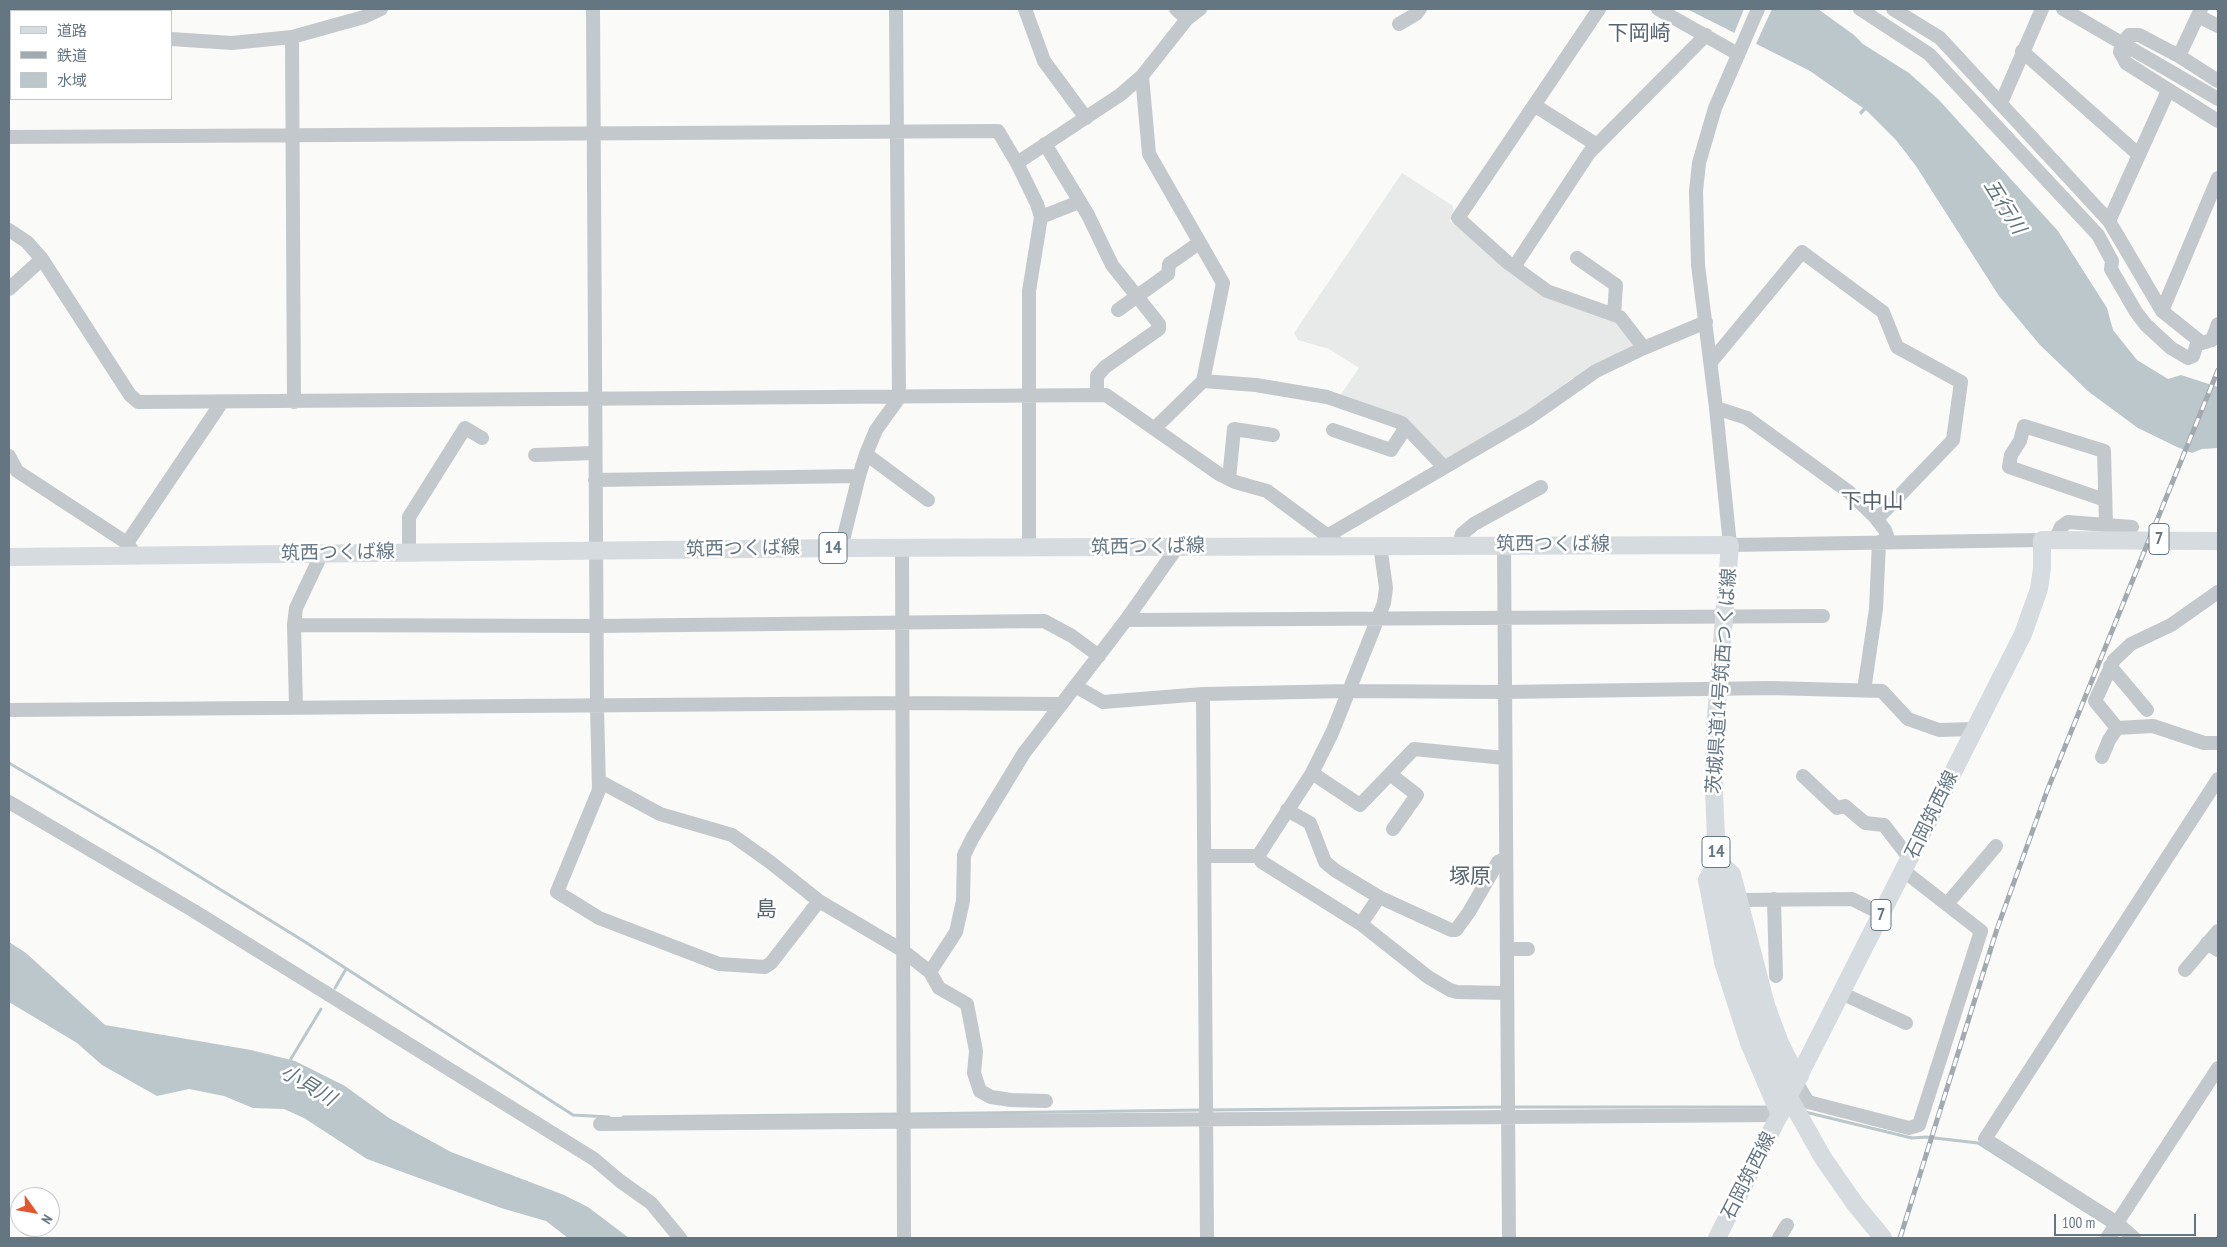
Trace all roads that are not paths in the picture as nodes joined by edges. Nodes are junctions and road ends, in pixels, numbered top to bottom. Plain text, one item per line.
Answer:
1 (381, 9) edge
2 (593, 9) edge
3 (896, 9) edge
4 (1025, 9) edge
5 (1176, 9) edge
6 (1200, 9) edge
7 (1420, 9) edge
8 (1598, 9) edge
9 (1658, 9) edge
10 (1758, 9) edge
11 (1860, 9) edge
12 (1893, 9) edge
13 (2042, 9) edge
14 (2063, 9) edge
15 (2200, 13) edge
16 (1186, 19) junction
17 (1399, 24) dead end
18 (2218, 26) edge
19 (1706, 35) junction
20 (292, 37) junction
21 (172, 39) edge
22 (2122, 43) junction
23 (1740, 52) junction
24 (2022, 52) junction
25 (2179, 56) junction
26 (1142, 76) junction
27 (2218, 82) edge
28 (2168, 91) junction
29 (2218, 99) edge
30 (1991, 103) junction
31 (1534, 105) junction
32 (1086, 118) junction
33 (2218, 121) edge
34 (897, 131) junction
35 (594, 133) junction
36 (292, 136) junction
37 (9, 137) edge
38 (1045, 144) junction
39 (1596, 145) junction
40 (2139, 155) junction
41 (1017, 163) junction
42 (2218, 178) edge
43 (1078, 202) junction
44 (1041, 217) junction
45 (2111, 225) junction
46 (9, 230) edge
47 (2099, 237) junction
48 (1199, 243) junction
49 (1577, 258) dead end
50 (42, 259) junction
51 (1514, 267) junction
52 (9, 289) edge
53 (1136, 297) junction
54 (1118, 310) dead end
55 (2162, 311) junction
56 (1614, 315) junction
57 (1706, 322) junction
58 (2218, 324) edge
59 (2198, 341) junction
60 (1644, 348) junction
61 (1711, 362) junction
62 (1203, 381) junction
63 (1029, 396) junction
64 (1097, 396) junction
65 (899, 398) junction
66 (595, 399) junction
67 (222, 402) junction
68 (294, 402) junction
69 (1716, 408) junction
70 (1406, 427) junction
71 (1155, 428) junction
72 (1333, 430) dead end
73 (1272, 435) dead end
74 (482, 438) dead end
75 (595, 453) junction
76 (866, 454) junction
77 (535, 455) dead end
78 (9, 456) edge
79 (1444, 467) junction
80 (858, 476) junction
81 (1229, 479) junction
82 (595, 480) junction
83 (1541, 487) dead end
84 (928, 500) dead end
85 (2106, 500) junction
86 (1877, 519) junction
87 (2106, 525) junction
88 (2132, 527) dead end
89 (2049, 540) junction
90 (1334, 541) junction
91 (2218, 541) edge
92 (1884, 542) junction
93 (1380, 545) junction
94 (1459, 545) junction
95 (1504, 545) junction
96 (1658, 545) joint
97 (1730, 545) junction
98 (1178, 546) junction
99 (841, 548) junction
100 (902, 548) junction
101 (1030, 548) junction
102 (131, 549) junction
103 (597, 551) junction
104 (409, 553) junction
105 (322, 554) junction
106 (9, 557) edge
107 (2218, 592) edge
108 (1725, 616) junction
109 (1823, 616) dead end
110 (1503, 618) junction
111 (1378, 619) junction
112 (1126, 620) junction
113 (901, 623) junction
114 (294, 625) junction
115 (597, 626) junction
116 (1099, 656) junction
117 (2110, 666) junction
118 (1075, 686) junction
119 (1718, 689) junction
120 (1864, 690) junction
121 (1348, 691) junction
122 (1504, 692) junction
123 (1203, 694) junction
124 (901, 702) junction
125 (1062, 704) junction
126 (597, 706) junction
127 (296, 707) junction
128 (9, 710) edge
129 (2147, 710) dead end
130 (2118, 728) junction
131 (1974, 730) junction
132 (2218, 743) edge
133 (2102, 757) dead end
134 (1504, 758) junction
135 (1312, 773) junction
136 (1390, 774) junction
137 (1803, 776) dead end
138 (2218, 779) edge
139 (599, 781) junction
140 (9, 802) edge
141 (1287, 810) junction
142 (1393, 829) dead end
143 (1996, 846) dead end
144 (1205, 856) junction
145 (1258, 856) junction
146 (1506, 858) junction
147 (1717, 861) junction
148 (1907, 865) junction
149 (1379, 897) junction
150 (1774, 899) junction
151 (1738, 900) junction
152 (819, 901) junction
153 (1947, 904) junction
154 (1882, 914) junction
155 (1362, 924) junction
156 (2218, 931) edge
157 (2213, 947) edge
158 (1507, 949) junction
159 (1528, 949) dead end
160 (902, 950) junction
161 (2185, 970) dead end
162 (930, 972) junction
163 (1776, 976) dead end
164 (1507, 993) junction
165 (1841, 993) junction
166 (1906, 1023) dead end
167 (2218, 1068) edge
168 (1798, 1079) junction
169 (1046, 1101) dead end
170 (1508, 1111) junction
171 (1206, 1114) junction
172 (1780, 1115) junction
173 (903, 1117) junction
174 (600, 1124) dead end
175 (1787, 1225) dead end
176 (2113, 1230) edge
177 (680, 1238) edge
178 (904, 1238) edge
179 (1207, 1238) edge
180 (1509, 1238) edge
181 (1717, 1238) edge
182 (1779, 1238) edge
183 (1883, 1238) edge
184 (2134, 1238) edge

1 - 20 street
2 - 35 street
3 - 34 street
4 - 32 street
5 - 16 street
6 - 16 street
7 - 17 street
8 - 31 street
9 - 19 street
10 - 23 street
11 - 30 street
12 - 30 street
13 - 24 street
14 - 22 street
15 - 18 street
15 - 25 street
16 - 26 street
19 - 23 street
19 - 39 street
20 - 21 street
20 - 36 street
22 - 25 street
22 - 28 street
22 - 29 street
23 - 57 street
24 - 30 street
24 - 40 street
25 - 27 street
26 - 32 street
26 - 48 street
28 - 33 street
28 - 40 street
30 - 45 street
30 - 47 street
31 - 39 street
31 - 51 street
32 - 38 street
34 - 35 street
34 - 41 street
34 - 65 street
35 - 36 street
35 - 66 street
36 - 37 street
36 - 68 street
38 - 41 street
38 - 43 street
39 - 51 street
40 - 45 street
41 - 44 street
42 - 55 street
43 - 44 street
43 - 53 street
44 - 63 street
45 - 47 street
45 - 55 street
46 - 50 street
47 - 59 street
48 - 53 street
48 - 62 street
49 - 56 street
50 - 52 street
50 - 67 street
51 - 56 street
53 - 54 street
53 - 64 street
55 - 59 street
56 - 60 street
57 - 60 street
57 - 61 street
58 - 59 street
60 - 79 street
61 - 69 street
61 - 86 street
62 - 70 street
62 - 71 street
63 - 64 street
63 - 65 street
63 - 101 street
64 - 71 street
65 - 66 street
65 - 76 street
66 - 68 street
66 - 75 street
67 - 68 street
67 - 102 street
69 - 86 street
69 - 97 street
70 - 72 street
70 - 79 street
71 - 81 street
73 - 81 street
74 - 104 street
75 - 77 street
75 - 82 street
76 - 80 street
76 - 84 street
78 - 102 street
79 - 90 street
80 - 82 street
80 - 99 street
81 - 90 street
82 - 103 street
83 - 94 street
85 - 85 street
85 - 87 street
86 - 92 street
87 - 88 street
87 - 89 street
89 - 91 main road, 7
89 - 92 street
89 - 131 main road, 石岡筑西線 / 7
90 - 93 main road, 筑西つくば線 / 14
90 - 98 main road, 筑西つくば線 / 14
92 - 97 street
92 - 120 street
93 - 94 main road, 筑西つくば線 / 14
93 - 111 street
94 - 95 main road, 筑西つくば線 / 14
95 - 96 main road, 筑西つくば線 / 14
95 - 110 street
96 - 97 main road, 茨城県道14号筑西つくば線 / 14
97 - 108 main road, 茨城県道14号筑西つくば線 / 14
98 - 101 main road, 筑西つくば線 / 14
98 - 112 street
99 - 100 main road, 筑西つくば線 / 14
99 - 103 main road, 筑西つくば線 / 14
100 - 101 main road, 筑西つくば線 / 14
100 - 113 street
102 - 105 main road, 筑西つくば線 / 14
102 - 106 main road, 筑西つくば線 / 14
103 - 104 main road, 筑西つくば線 / 14
103 - 115 street
104 - 105 main road, 筑西つくば線 / 14
105 - 114 street
107 - 117 street
108 - 109 street
108 - 110 street
108 - 119 main road, 茨城県道14号筑西つくば線 / 14
110 - 111 street
110 - 122 street
111 - 112 street
111 - 121 street
112 - 116 street
113 - 115 street
113 - 116 street
113 - 124 street
114 - 115 street
114 - 127 street
115 - 126 street
116 - 118 street
117 - 129 street
117 - 130 street
118 - 123 street
118 - 125 street
119 - 120 street
119 - 122 street
119 - 147 main road, 茨城県道14号筑西つくば線 / 14
120 - 131 street
121 - 122 street
121 - 123 street
121 - 135 street
122 - 134 street
123 - 144 street
124 - 125 street
124 - 126 street
124 - 160 street
125 - 162 street
126 - 127 street
126 - 139 street
127 - 128 street
130 - 132 street
130 - 133 street
131 - 148 main road, 石岡筑西線 / 7
134 - 136 street
134 - 146 street
135 - 136 street
135 - 141 street
136 - 142 street
137 - 148 street
138 - 176 street
139 - 152 street
139 - 152 street
140 - 177 street
141 - 145 street
141 - 149 street
143 - 153 street
144 - 145 street
144 - 171 street
145 - 155 street
146 - 149 street
146 - 158 street
147 - 151 main road
147 - 172 main road
147 - 183 main road, 茨城県道14号筑西つくば線 / 14
148 - 153 street
148 - 154 main road, 石岡筑西線 / 7
149 - 155 street
150 - 151 street
150 - 154 street
150 - 163 street
151 - 168 main road
152 - 160 street
153 - 168 street
154 - 165 main road, 石岡筑西線 / 7
155 - 164 street
156 - 157 street
157 - 161 street
158 - 159 street
158 - 164 street
160 - 162 street
160 - 173 street
162 - 169 street
164 - 170 street
165 - 166 street
165 - 168 main road, 石岡筑西線 / 7
167 - 176 street
168 - 172 main road, 石岡筑西線 / 7
170 - 171 street
170 - 172 street
170 - 180 street
171 - 173 street
171 - 179 street
172 - 181 main road, 石岡筑西線 / 7
173 - 174 street
173 - 178 street
175 - 182 street
176 - 184 street

